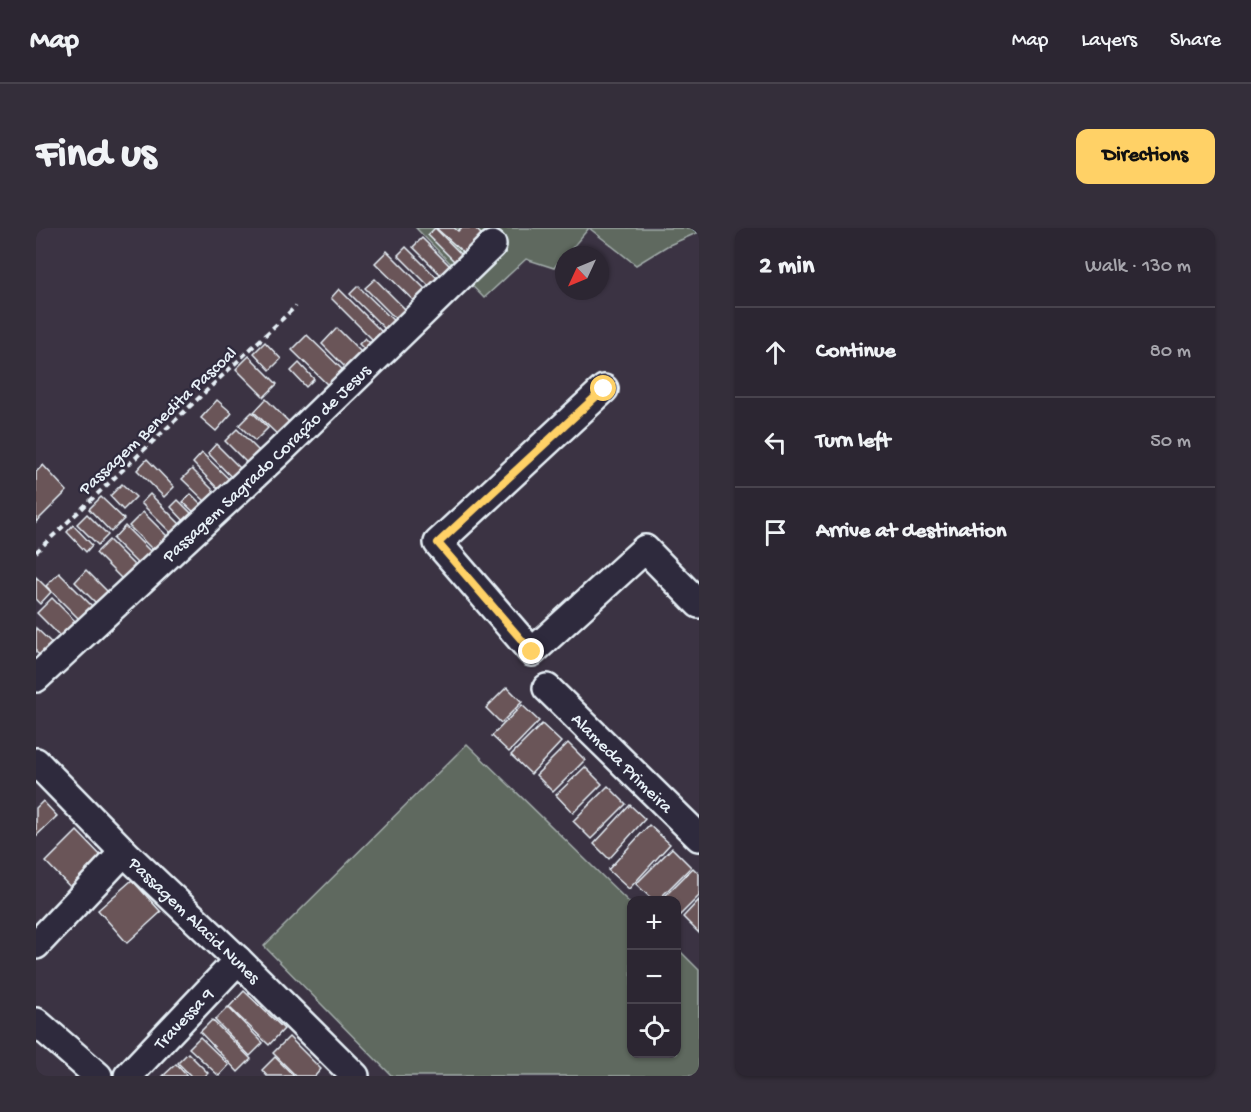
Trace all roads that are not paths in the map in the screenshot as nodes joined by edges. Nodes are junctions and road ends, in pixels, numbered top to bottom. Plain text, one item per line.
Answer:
1 (492, 245) dead end
2 (604, 389) dead end
3 (699, 604) edge
4 (36, 678) edge
5 (547, 688) dead end
6 (36, 762) edge
7 (699, 837) edge
8 (124, 852) junction
9 (36, 945) edge
10 (238, 960) junction
11 (36, 1022) edge
12 (342, 1072) edge
13 (98, 1076) edge
14 (128, 1076) edge

1 - 4 street, Passagem Sagrado Coração de Jesus
2 - 3 street
5 - 7 street, Alameda Primeira
6 - 8 street, Passagem Alacid Nunes
8 - 9 street
8 - 10 street, Passagem Alacid Nunes
10 - 12 street, Passagem Alacid Nunes
10 - 14 street, Travessa 9
11 - 13 street

